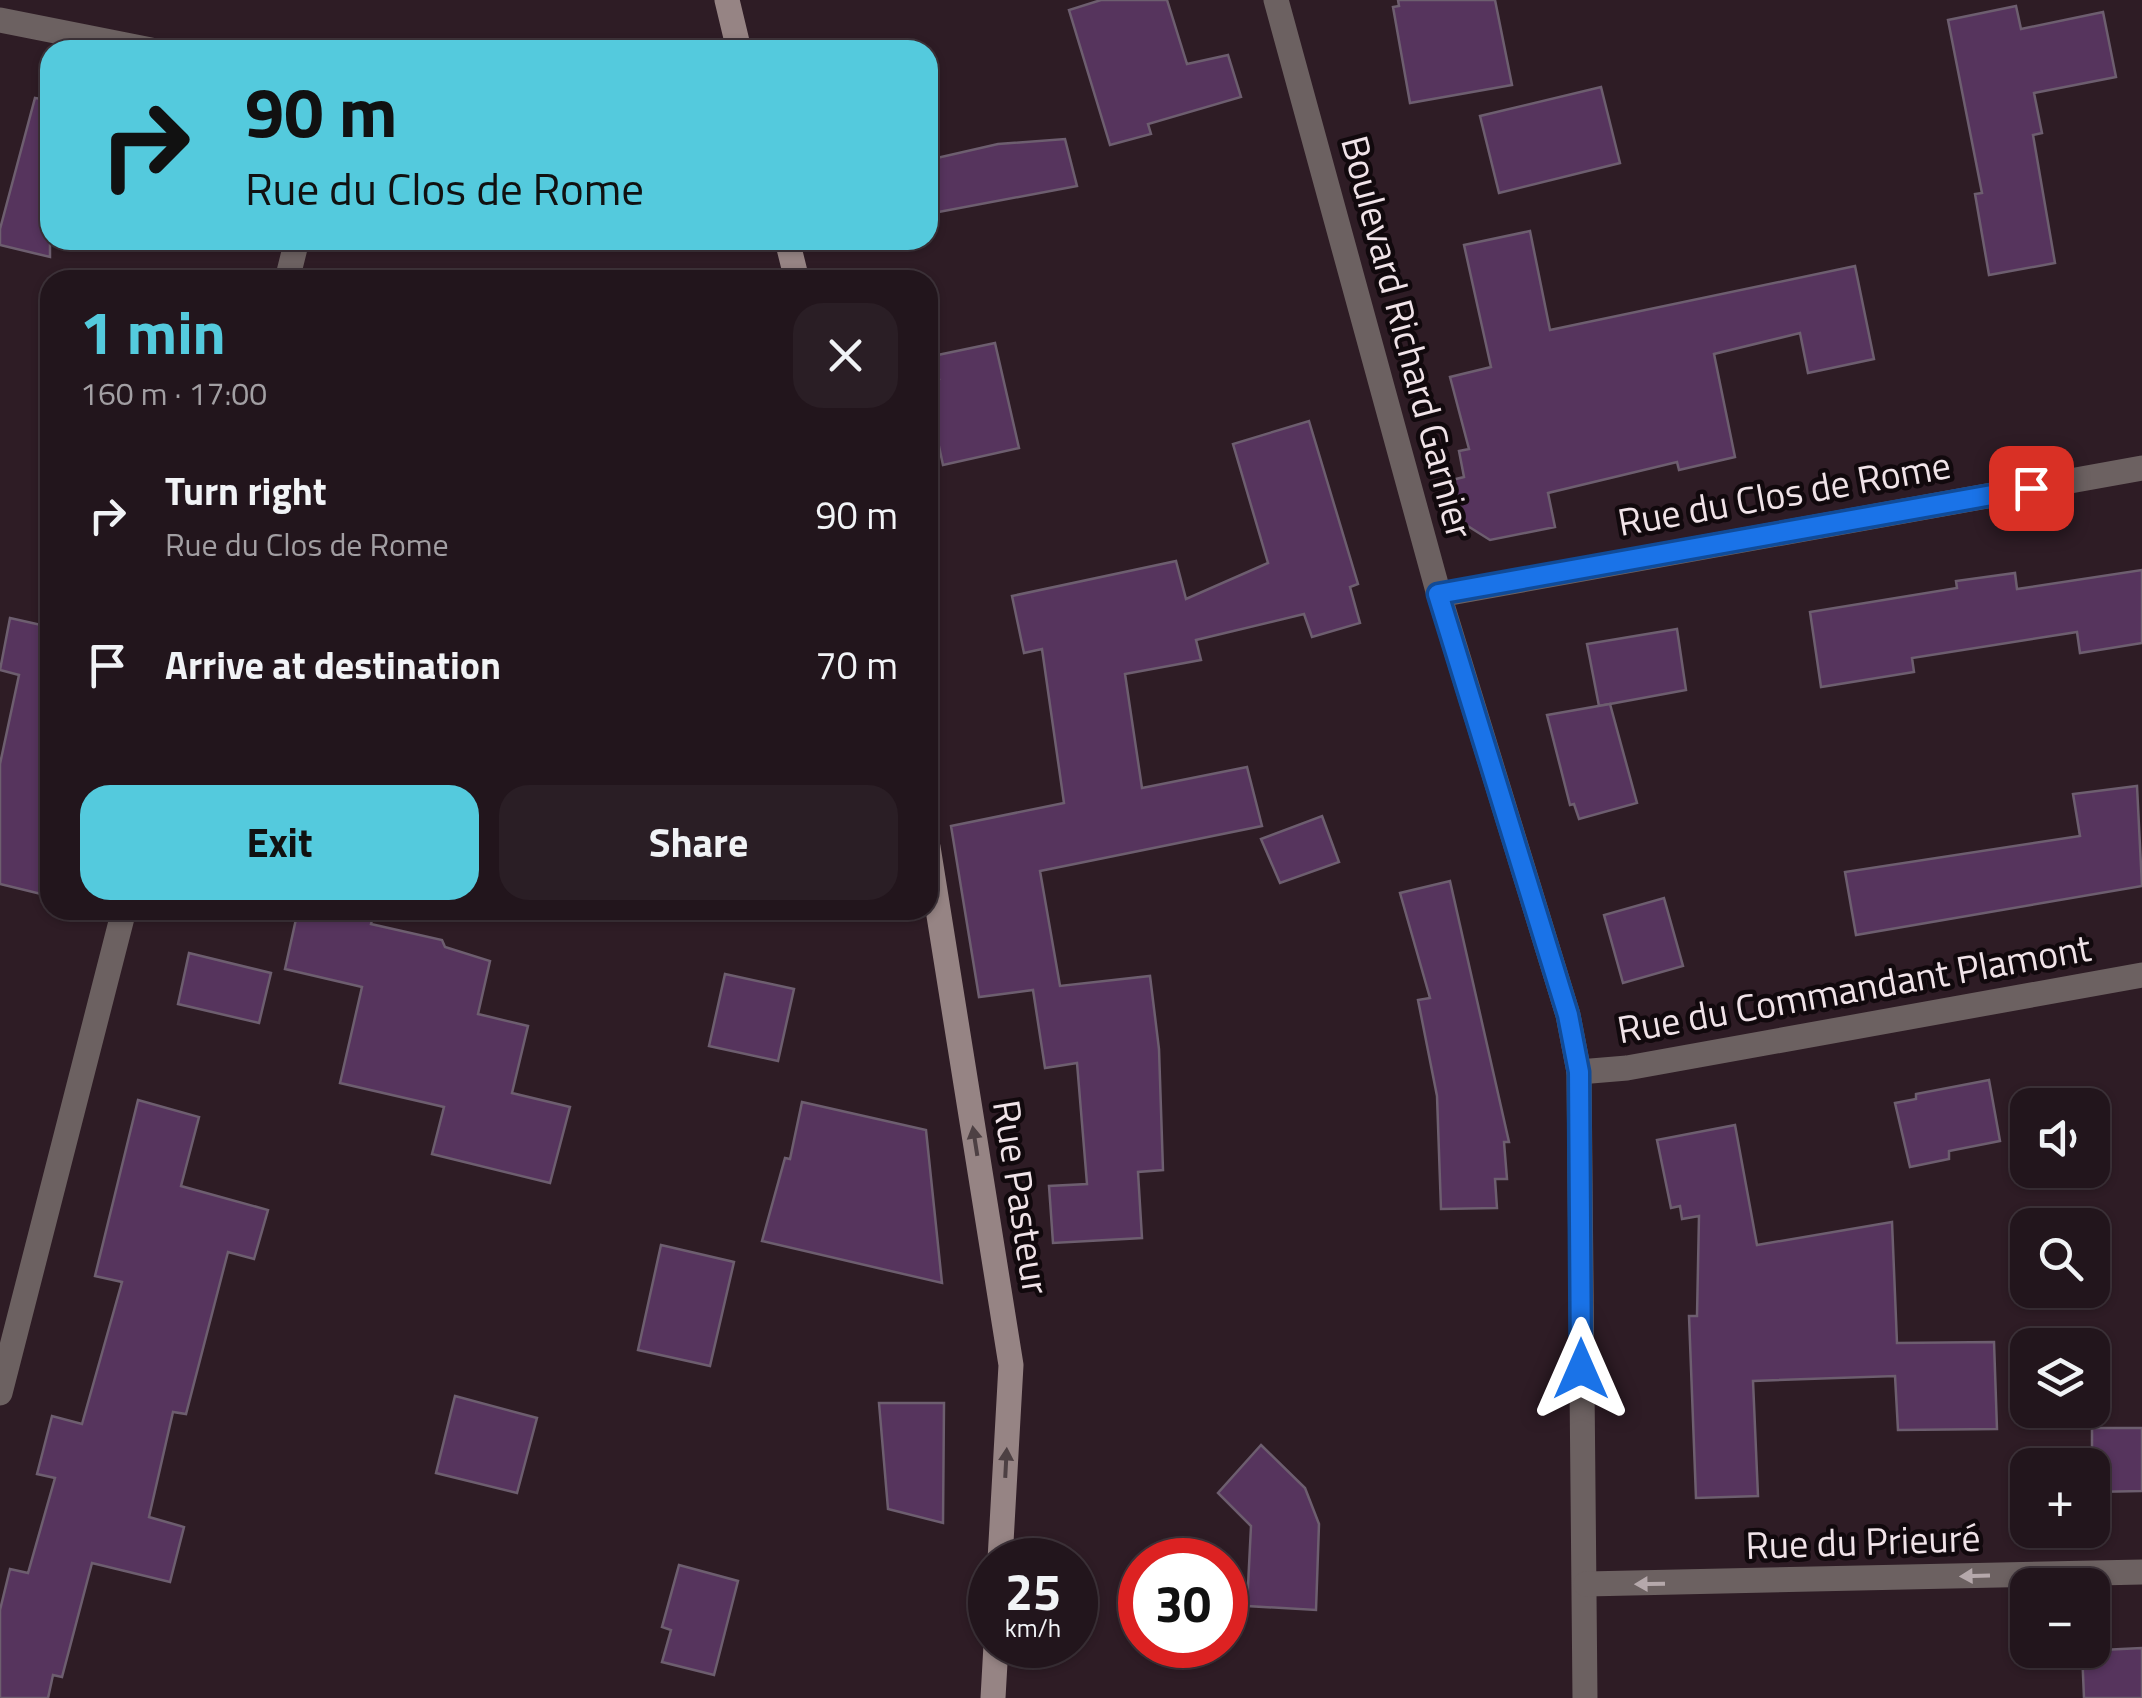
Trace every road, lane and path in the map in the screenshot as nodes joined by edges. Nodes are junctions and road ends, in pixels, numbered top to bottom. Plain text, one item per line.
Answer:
1 (727, 0) edge
2 (1276, 0) edge
3 (0, 20) edge
4 (101, 40) edge
5 (737, 40) edge
6 (2142, 468) edge
7 (1438, 594) junction
8 (938, 910) edge
9 (121, 920) edge
10 (2142, 975) edge
11 (1579, 1072) junction
12 (0, 1393) edge
13 (1001, 1538) edge
14 (2142, 1572) edge
15 (1586, 1584) junction
16 (995, 1668) edge
17 (993, 1698) edge
18 (1586, 1698) edge

1 - 5 main road
2 - 7 street, Boulevard Richard Garnier
3 - 4 street
6 - 7 street, Rue du Clos de Rome
7 - 11 street, Boulevard Richard Garnier
13 -> 8 main road, Rue Pasteur
9 - 12 street
10 - 11 street, Rue du Commandant Plamont
11 - 15 street, Boulevard Richard Garnier
14 -> 15 street, Rue du Prieuré
15 - 18 street, Boulevard Richard Garnier
16 - 17 main road

